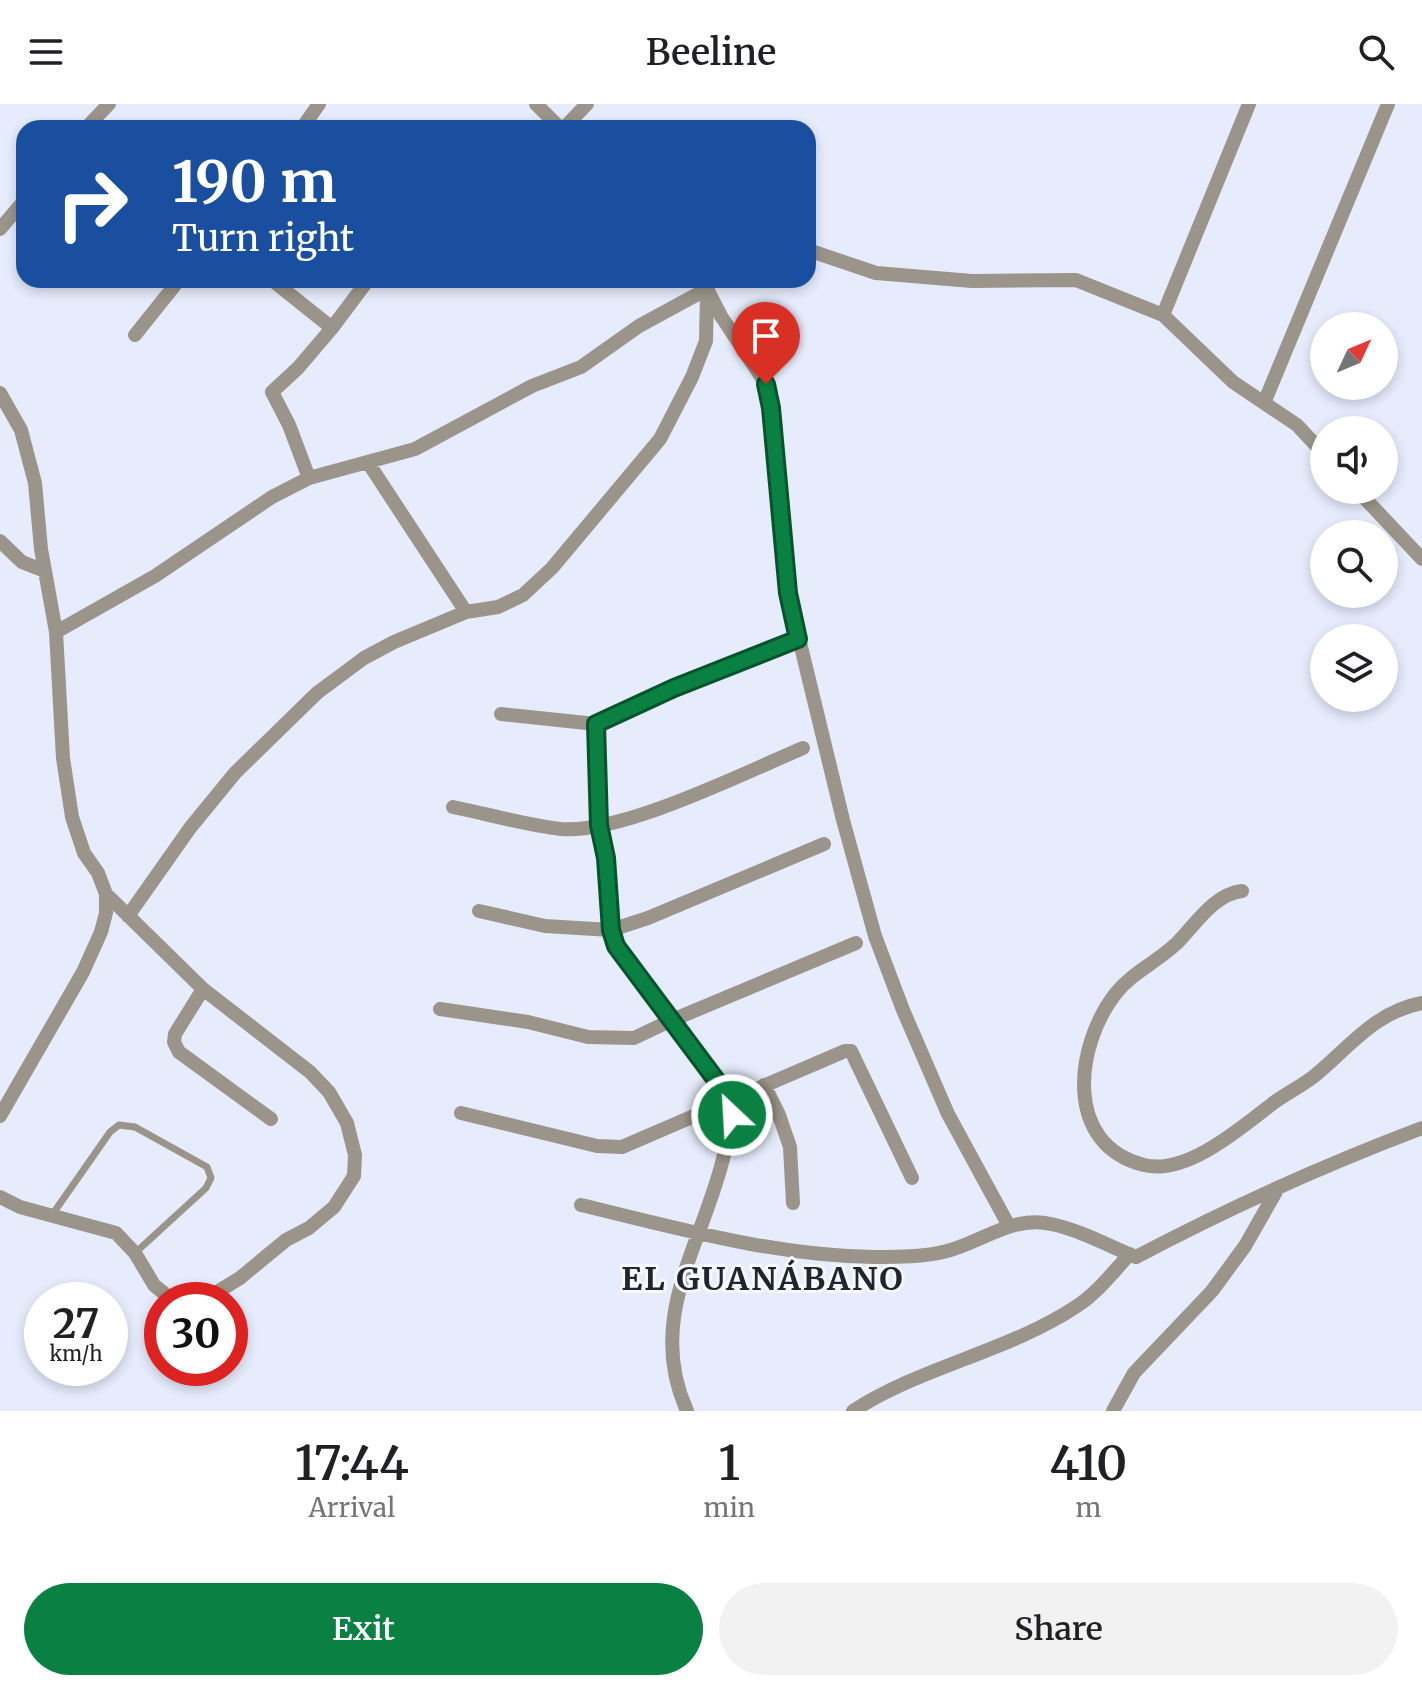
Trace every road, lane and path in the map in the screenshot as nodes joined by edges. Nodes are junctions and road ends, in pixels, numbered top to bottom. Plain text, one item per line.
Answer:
1 (109, 104) edge
2 (536, 104) edge
3 (587, 104) edge
4 (1249, 104) edge
5 (1388, 104) edge
6 (94, 120) edge
7 (553, 120) edge
8 (570, 120) edge
9 (16, 210) edge
10 (0, 229) edge
11 (816, 253) edge
12 (173, 288) edge
13 (282, 288) edge
14 (362, 288) edge
15 (703, 288) edge
16 (710, 288) edge
17 (712, 288) edge
18 (1163, 315) junction
19 (332, 328) junction
20 (135, 335) dead end
21 (0, 393) edge
22 (1264, 403) junction
23 (1310, 439) edge
24 (369, 464) junction
25 (309, 478) junction
26 (1370, 504) edge
27 (0, 541) edge
28 (1422, 559) edge
29 (45, 571) junction
30 (466, 612) junction
31 (56, 632) junction
32 (798, 639) junction
33 (501, 714) dead end
34 (596, 724) junction
35 (803, 748) dead end
36 (453, 807) dead end
37 (599, 825) junction
38 (824, 844) dead end
39 (1242, 891) dead end
40 (106, 894) junction
41 (479, 911) dead end
42 (128, 916) junction
43 (611, 930) junction
44 (856, 943) dead end
45 (203, 989) junction
46 (1422, 1003) edge
47 (440, 1009) dead end
48 (670, 1021) junction
49 (764, 1085) junction
50 (731, 1100) junction
51 (461, 1113) dead end
52 (0, 1116) edge
53 (271, 1119) dead end
54 (1422, 1128) edge
55 (912, 1178) dead end
56 (1278, 1188) junction
57 (0, 1197) edge
58 (793, 1203) dead end
59 (581, 1205) dead end
60 (52, 1215) junction
61 (1009, 1226) junction
62 (700, 1234) junction
63 (135, 1253) junction
64 (1130, 1254) junction
65 (152, 1282) edge
66 (233, 1282) edge
67 (687, 1411) edge
68 (853, 1411) edge
69 (1113, 1411) edge

1 - 6 street
2 - 7 street
3 - 8 street
4 - 18 street
5 - 22 street
9 - 10 street
11 - 18 street
12 - 20 street
13 - 19 street
14 - 19 street
15 - 24 street
16 - 30 street
17 - 32 street
18 - 22 street
19 - 25 street
21 - 29 street
22 - 23 street
24 - 25 street
24 - 30 street
25 - 31 street
26 - 28 street
27 - 29 street
29 - 31 street
30 - 42 street
31 - 40 street
32 - 34 street
32 - 61 street
33 - 34 street
34 - 37 street
35 - 37 street
36 - 37 street
37 - 43 street
38 - 43 street
39 - 46 street
40 - 42 street
40 - 52 street
41 - 43 street
42 - 45 street
43 - 48 street
44 - 48 street
45 - 53 street
45 - 66 street
47 - 48 street
48 - 50 street
49 - 50 street
49 - 55 street
49 - 58 street
50 - 51 street
50 - 62 street
54 - 56 street
56 - 64 street
56 - 69 street
57 - 60 street
59 - 62 street
60 - 63 street
60 - 63 lane
61 - 62 street
61 - 64 street
62 - 67 street
63 - 65 street
64 - 68 street

